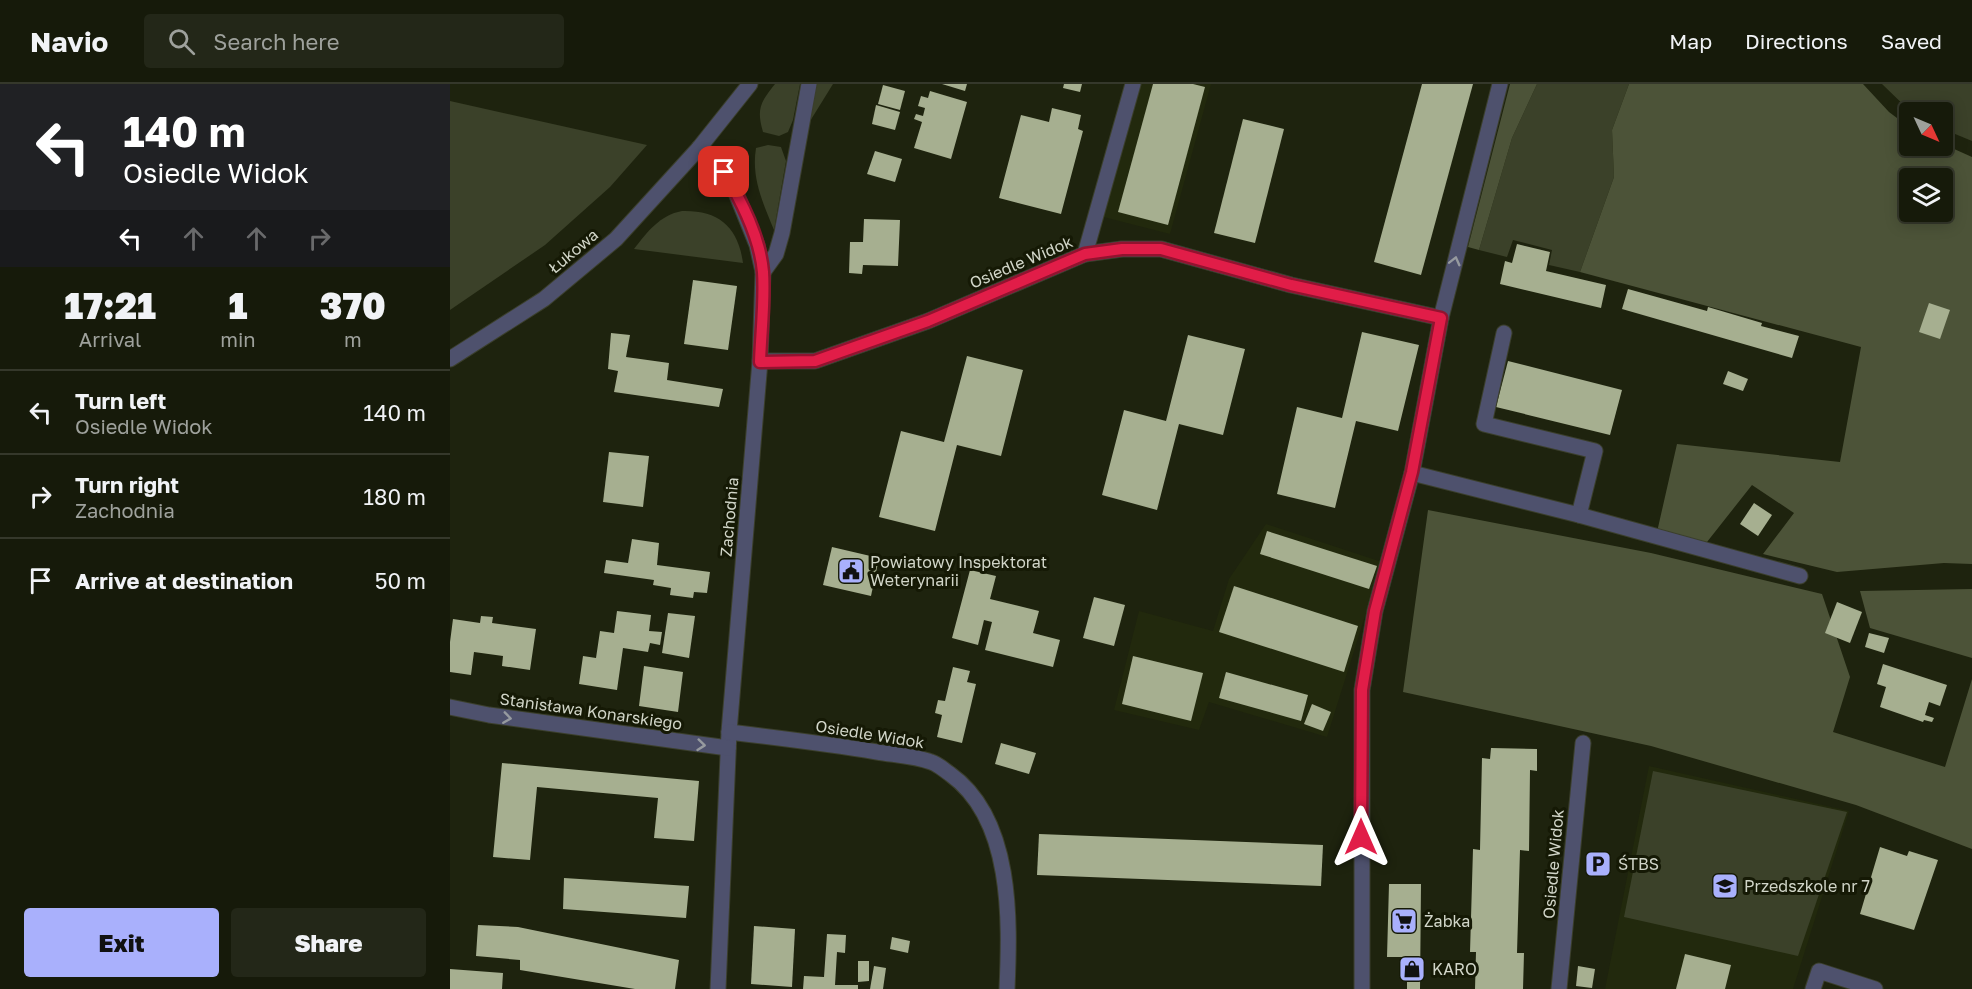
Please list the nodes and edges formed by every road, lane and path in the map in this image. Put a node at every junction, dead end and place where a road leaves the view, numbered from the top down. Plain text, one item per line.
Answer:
1 (750, 84) edge
2 (809, 84) edge
3 (1133, 84) edge
4 (1500, 84) edge
5 (699, 148) junction
6 (1085, 254) junction
7 (763, 272) junction
8 (1441, 318) junction
9 (1504, 333) dead end
10 (450, 359) edge
11 (760, 362) junction
12 (1412, 472) junction
13 (1579, 515) junction
14 (1800, 576) dead end
15 (450, 707) edge
16 (729, 732) junction
17 (1582, 743) dead end
18 (728, 748) junction
19 (718, 989) edge
20 (1007, 989) edge
21 (1362, 989) edge
22 (1559, 989) edge
23 (1813, 989) edge
24 (1875, 989) edge

1 - 5 street
2 - 7 street
3 - 6 street
8 -> 4 street
5 - 7 street, Zachodnia
5 - 10 street, Łukowa
6 - 8 street, Osiedle Widok
6 - 11 street, Osiedle Widok
7 - 11 street, Zachodnia
8 - 12 street
9 - 13 street
11 - 16 street, Zachodnia
12 - 13 street
12 - 21 street
13 - 14 street
15 -> 18 street, Stanisława Konarskiego
16 - 18 street, Zachodnia
16 - 20 street, Osiedle Widok
17 - 22 street, Osiedle Widok
18 - 19 street, Zachodnia
23 - 24 street

